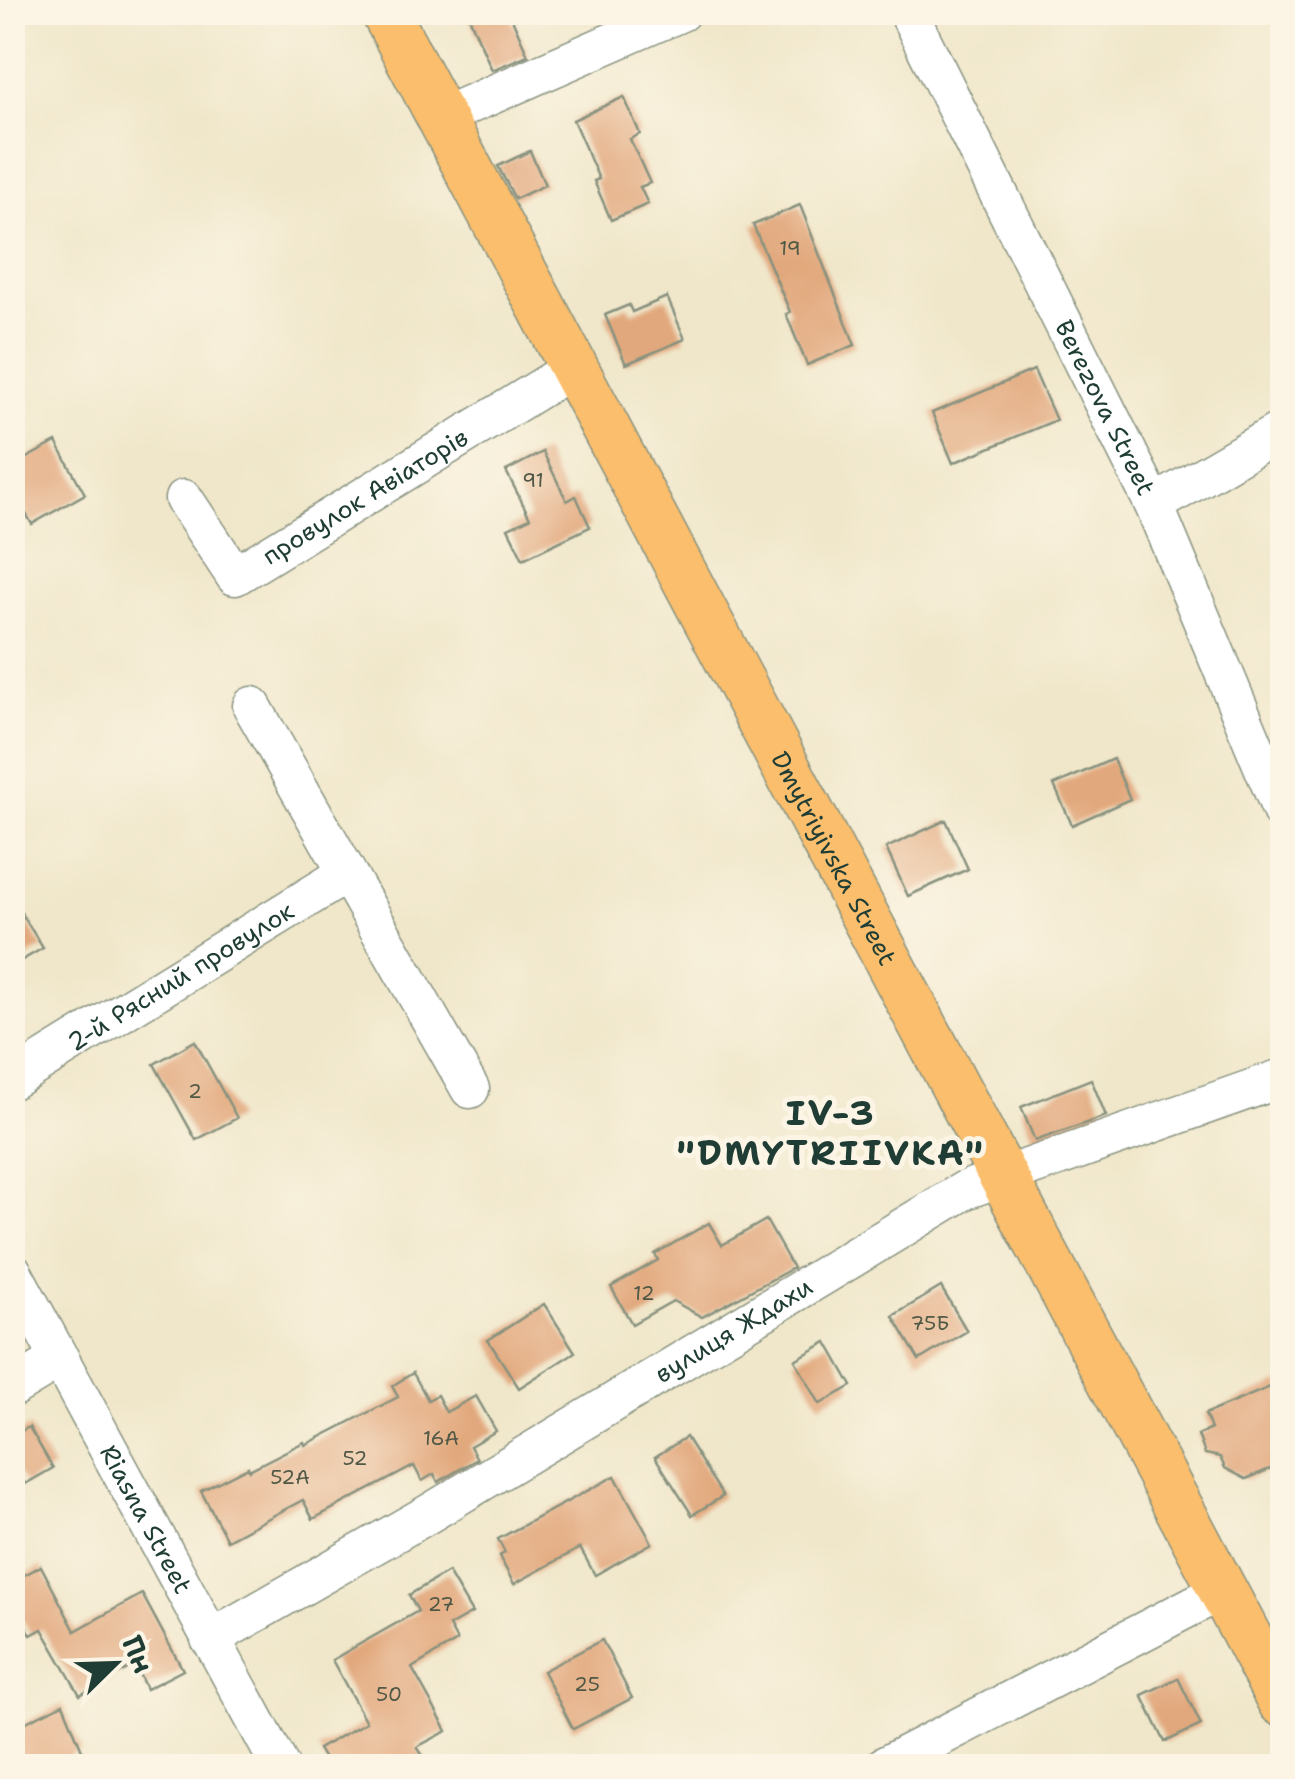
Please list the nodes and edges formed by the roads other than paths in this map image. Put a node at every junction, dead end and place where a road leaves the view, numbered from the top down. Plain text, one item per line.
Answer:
1 (384, 12) edge
2 (681, 12) edge
3 (908, 12) edge
4 (441, 117) junction
5 (574, 367) junction
6 (1282, 430) edge
7 (184, 499) dead end
8 (1154, 505) junction
9 (252, 706) dead end
10 (1282, 812) edge
11 (346, 874) junction
12 (1282, 1078) edge
13 (12, 1080) edge
14 (470, 1089) dead end
15 (1004, 1175) junction
16 (12, 1272) edge
17 (60, 1360) junction
18 (12, 1388) edge
19 (1223, 1590) junction
20 (210, 1639) junction
21 (1282, 1702) edge
22 (280, 1766) edge
23 (884, 1766) edge

1 - 4 main road, Dmytriyivska Street
2 - 4 street
3 - 8 street, Berezova Street
4 - 5 main road, Dmytriyivska Street
5 - 7 street, провулок Авіаторів
5 - 15 main road, Dmytriyivska Street
6 - 8 street
8 - 10 street, Berezova Street
9 - 11 street
11 - 13 street, 2-й Рясний провулок
11 - 14 street
12 - 15 street, вулиця Ждахи
15 - 19 main road, Dmytriyivska Street
15 - 20 street, вулиця Ждахи
16 - 17 street, Riasna Street
17 - 18 street
17 - 20 street, Riasna Street
19 - 21 main road, Dmytriyivska Street
19 - 23 street
20 - 22 street, Riasna Street

